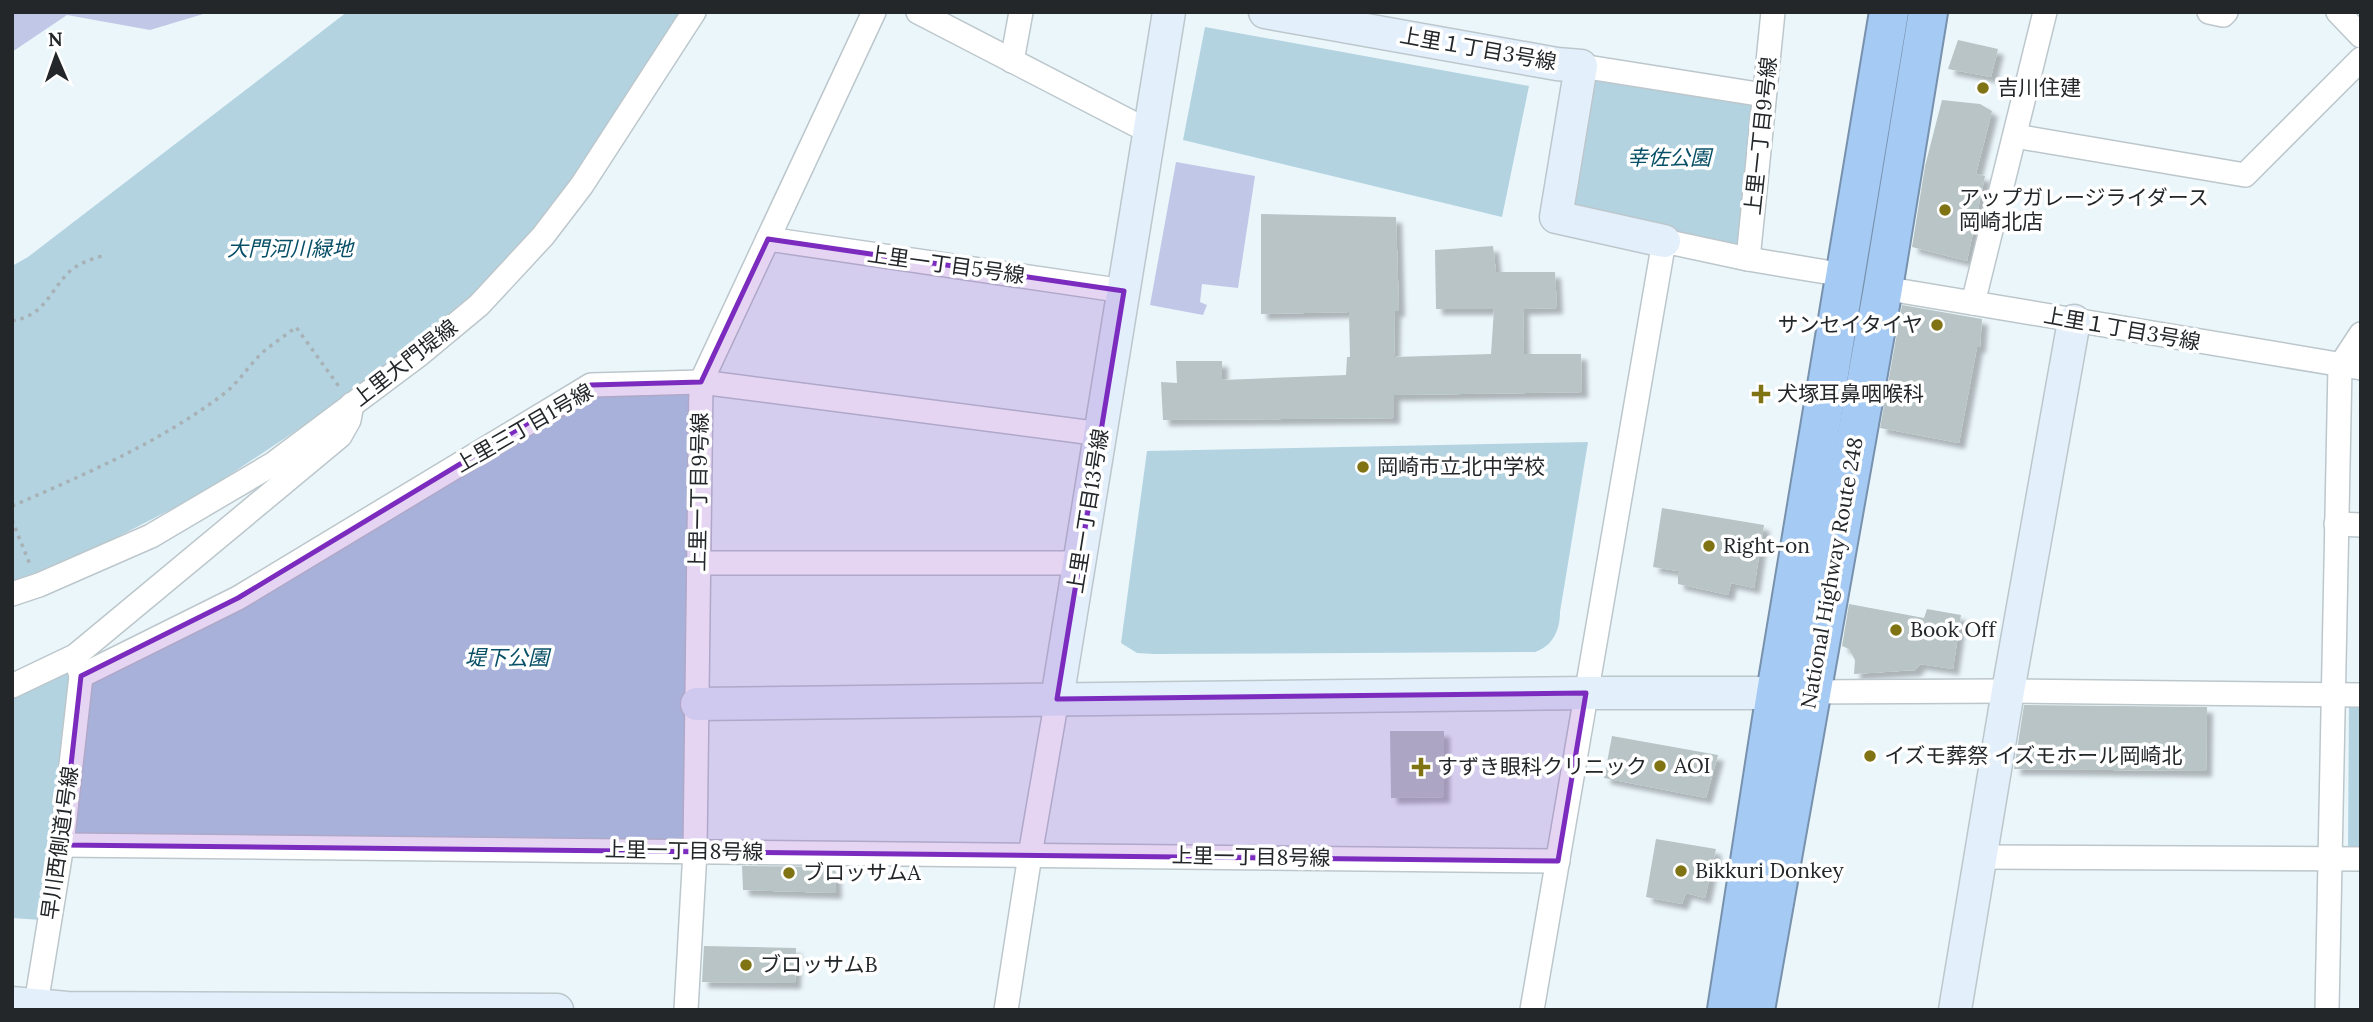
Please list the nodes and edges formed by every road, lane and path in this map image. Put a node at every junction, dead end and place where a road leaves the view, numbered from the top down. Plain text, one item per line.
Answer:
1 (694, 12) edge
2 (874, 12) edge
3 (918, 12) edge
4 (1021, 12) edge
5 (1169, 12) edge
6 (1265, 12) edge
7 (1773, 12) edge
8 (1889, 12) edge
9 (1928, 12) edge
10 (2045, 12) edge
11 (2208, 12) edge
12 (2226, 12) edge
13 (2338, 12) edge
14 (2361, 36) edge
15 (2361, 59) edge
16 (1012, 61) junction
17 (1581, 66) junction
18 (1765, 95) junction
19 (1150, 132) junction
20 (2015, 136) junction
21 (768, 239) junction
22 (1664, 241) junction
23 (102, 256) dead end
24 (1748, 259) junction
25 (1844, 275) junction
26 (1883, 288) junction
27 (1124, 291) junction
28 (1973, 303) junction
29 (12, 321) edge
30 (2074, 321) junction
31 (2361, 334) edge
32 (2350, 367) edge
33 (701, 382) junction
34 (352, 404) junction
35 (1101, 434) junction
36 (12, 506) edge
37 (12, 520) edge
38 (2336, 524) junction
39 (2361, 524) edge
40 (698, 563) junction
41 (1080, 563) junction
42 (39, 585) junction
43 (12, 594) edge
44 (78, 666) junction
45 (12, 686) edge
46 (2008, 691) junction
47 (1793, 692) junction
48 (1586, 693) junction
49 (2333, 695) junction
50 (2361, 695) edge
51 (1057, 699) junction
52 (697, 704) junction
53 (62, 845) junction
54 (695, 850) junction
55 (1030, 855) junction
56 (1982, 857) junction
57 (2330, 859) junction
58 (2361, 859) edge
59 (1558, 861) junction
60 (27, 1006) edge
61 (67, 1009) edge
62 (488, 1010) edge
63 (557, 1010) edge
64 (686, 1010) edge
65 (1006, 1010) edge
66 (1532, 1010) edge
67 (1727, 1010) edge
68 (1755, 1010) edge
69 (1955, 1010) edge
70 (2328, 1010) edge

1 - 34 street, 上里大門堤線
2 - 21 street, 上里一丁目9号線
3 - 16 street
4 - 16 street
5 - 19 street, 上里一丁目13号線
6 - 17 street, 上里１丁目3号線
7 - 18 street, 上里一丁目9号線
8 - 25 highway, National Highway Route 248
9 - 26 highway, National Highway Route 248
10 - 20 street
11 - 12 street
13 - 14 street
15 - 20 street
16 - 19 street
17 - 18 street
17 - 22 street, 上里１丁目3号線
18 - 24 street, 上里一丁目9号線
19 - 27 street, 上里一丁目13号線
20 - 28 street
21 - 27 street, 上里一丁目5号線
21 - 33 street, 上里一丁目9号線
22 - 24 street, 上里１丁目3号線
22 - 48 street
23 - 29 path
24 - 25 street, 上里１丁目3号線
25 - 47 highway, National Highway Route 248
26 - 28 street, 上里１丁目3号線
26 - 47 highway, National Highway Route 248
27 - 35 street, 上里一丁目13号線
28 - 30 street, 上里１丁目3号線
30 - 32 street, 上里１丁目3号線
30 - 46 street
31 - 32 street
32 - 38 street
33 - 35 street, 上里三丁目1号線
33 - 40 street, 上里一丁目9号線
33 - 44 street, 上里三丁目1号線
34 - 36 path
34 - 42 street, 上里大門堤線
34 - 44 street
35 - 41 street, 上里一丁目13号線
37 - 42 path
38 - 39 street
38 - 49 street
40 - 41 street
40 - 52 street, 上里一丁目9号線
41 - 51 street, 上里一丁目13号線
42 - 43 street, 上里大門堤線
44 - 45 street, 上里三丁目1号線
44 - 53 street, 早川西側道1号線
46 - 47 street
46 - 49 street
46 - 56 street
47 - 48 street
47 - 67 highway, National Highway Route 248
47 - 68 highway, National Highway Route 248
48 - 51 street
48 - 59 street
49 - 50 street
49 - 57 street
51 - 52 street
51 - 55 street, 上里一丁目13号線
52 - 54 street, 上里一丁目9号線
53 - 54 street, 上里一丁目8号線
53 - 60 street, 早川西側道1号線
54 - 55 street, 上里一丁目8号線
54 - 64 street, 上里一丁目9号線
55 - 59 street, 上里一丁目8号線
55 - 65 street, 上里一丁目13号線
56 - 57 street
56 - 69 street
57 - 58 street
57 - 70 street
59 - 66 street
60 - 61 street
61 - 62 street
62 - 63 street

